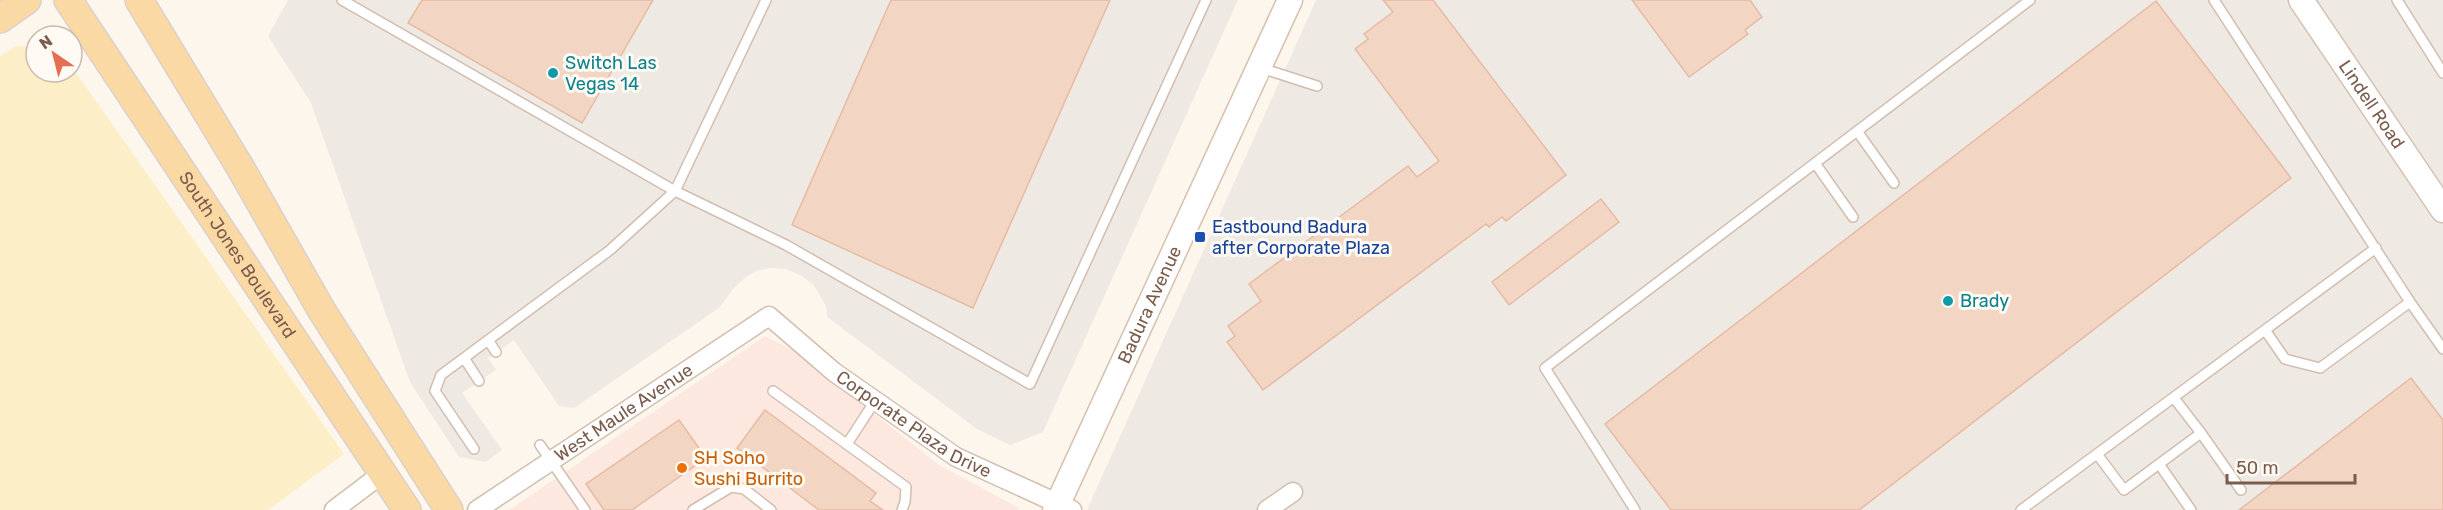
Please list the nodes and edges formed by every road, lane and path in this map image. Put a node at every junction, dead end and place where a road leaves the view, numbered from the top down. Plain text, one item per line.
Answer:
1 (27, 0) edge
2 (68, 0) edge
3 (139, 0) edge
4 (160, 0) edge
5 (342, 0) edge
6 (766, 0) edge
7 (1206, 0) edge
8 (1290, 0) edge
9 (2030, 0) edge
10 (2214, 0) edge
11 (2301, 0) edge
12 (2397, 0) edge
13 (0, 19) edge
14 (169, 51) junction
15 (1259, 67) junction
16 (2443, 73) edge
17 (1317, 86) dead end
18 (1857, 131) junction
19 (1815, 163) junction
20 (1894, 183) dead end
21 (675, 191) junction
22 (2443, 210) edge
23 (1853, 217) dead end
24 (2376, 248) junction
25 (2410, 302) junction
26 (769, 316) joint
27 (2265, 330) junction
28 (488, 340) junction
29 (2443, 349) edge
30 (496, 352) dead end
31 (464, 358) junction
32 (479, 381) dead end
33 (773, 390) dead end
34 (2174, 398) junction
35 (875, 401) junction
36 (2201, 433) junction
37 (847, 444) junction
38 (540, 445) dead end
39 (474, 449) dead end
40 (2097, 454) junction
41 (551, 461) junction
42 (2159, 464) junction
43 (383, 473) junction
44 (2241, 490) dead end
45 (1293, 492) dead end
46 (1062, 508) edge
47 (697, 509) edge
48 (334, 510) edge
49 (407, 510) edge
50 (449, 510) edge
51 (477, 510) edge
52 (585, 510) edge
53 (771, 510) edge
54 (902, 510) edge
55 (1267, 510) edge
56 (1635, 510) edge
57 (2021, 510) edge
58 (2191, 510) edge

1 - 13 main road
2 - 43 main road, South Jones Boulevard
3 - 14 main road
4 - 14 main road
5 - 21 lane
6 - 21 lane
7 - 21 lane
8 - 15 main road, Badura Avenue
9 - 18 lane
10 - 24 lane
11 - 22 main road, Lindell Road
12 - 16 lane
14 - 50 main road
15 - 17 lane
15 - 46 main road, Badura Avenue
18 - 19 lane
18 - 20 lane
19 - 23 lane
19 - 56 lane
21 - 28 lane
24 - 25 lane
24 - 27 lane
25 - 27 lane
25 - 29 lane
26 - 35 street, Corporate Plaza Drive
26 - 41 street, West Maule Avenue
27 - 34 lane
28 - 30 lane
28 - 31 lane
31 - 32 lane
31 - 39 lane
33 - 37 lane
34 - 36 lane
34 - 40 lane
35 - 37 lane
35 - 46 street, Corporate Plaza Drive
36 - 42 lane
36 - 44 lane
37 - 54 lane
38 - 41 lane
40 - 42 lane
40 - 57 lane
41 - 51 street, West Maule Avenue
41 - 52 lane
42 - 58 lane
43 - 48 street
43 - 49 main road, South Jones Boulevard
45 - 55 street
47 - 53 lane

